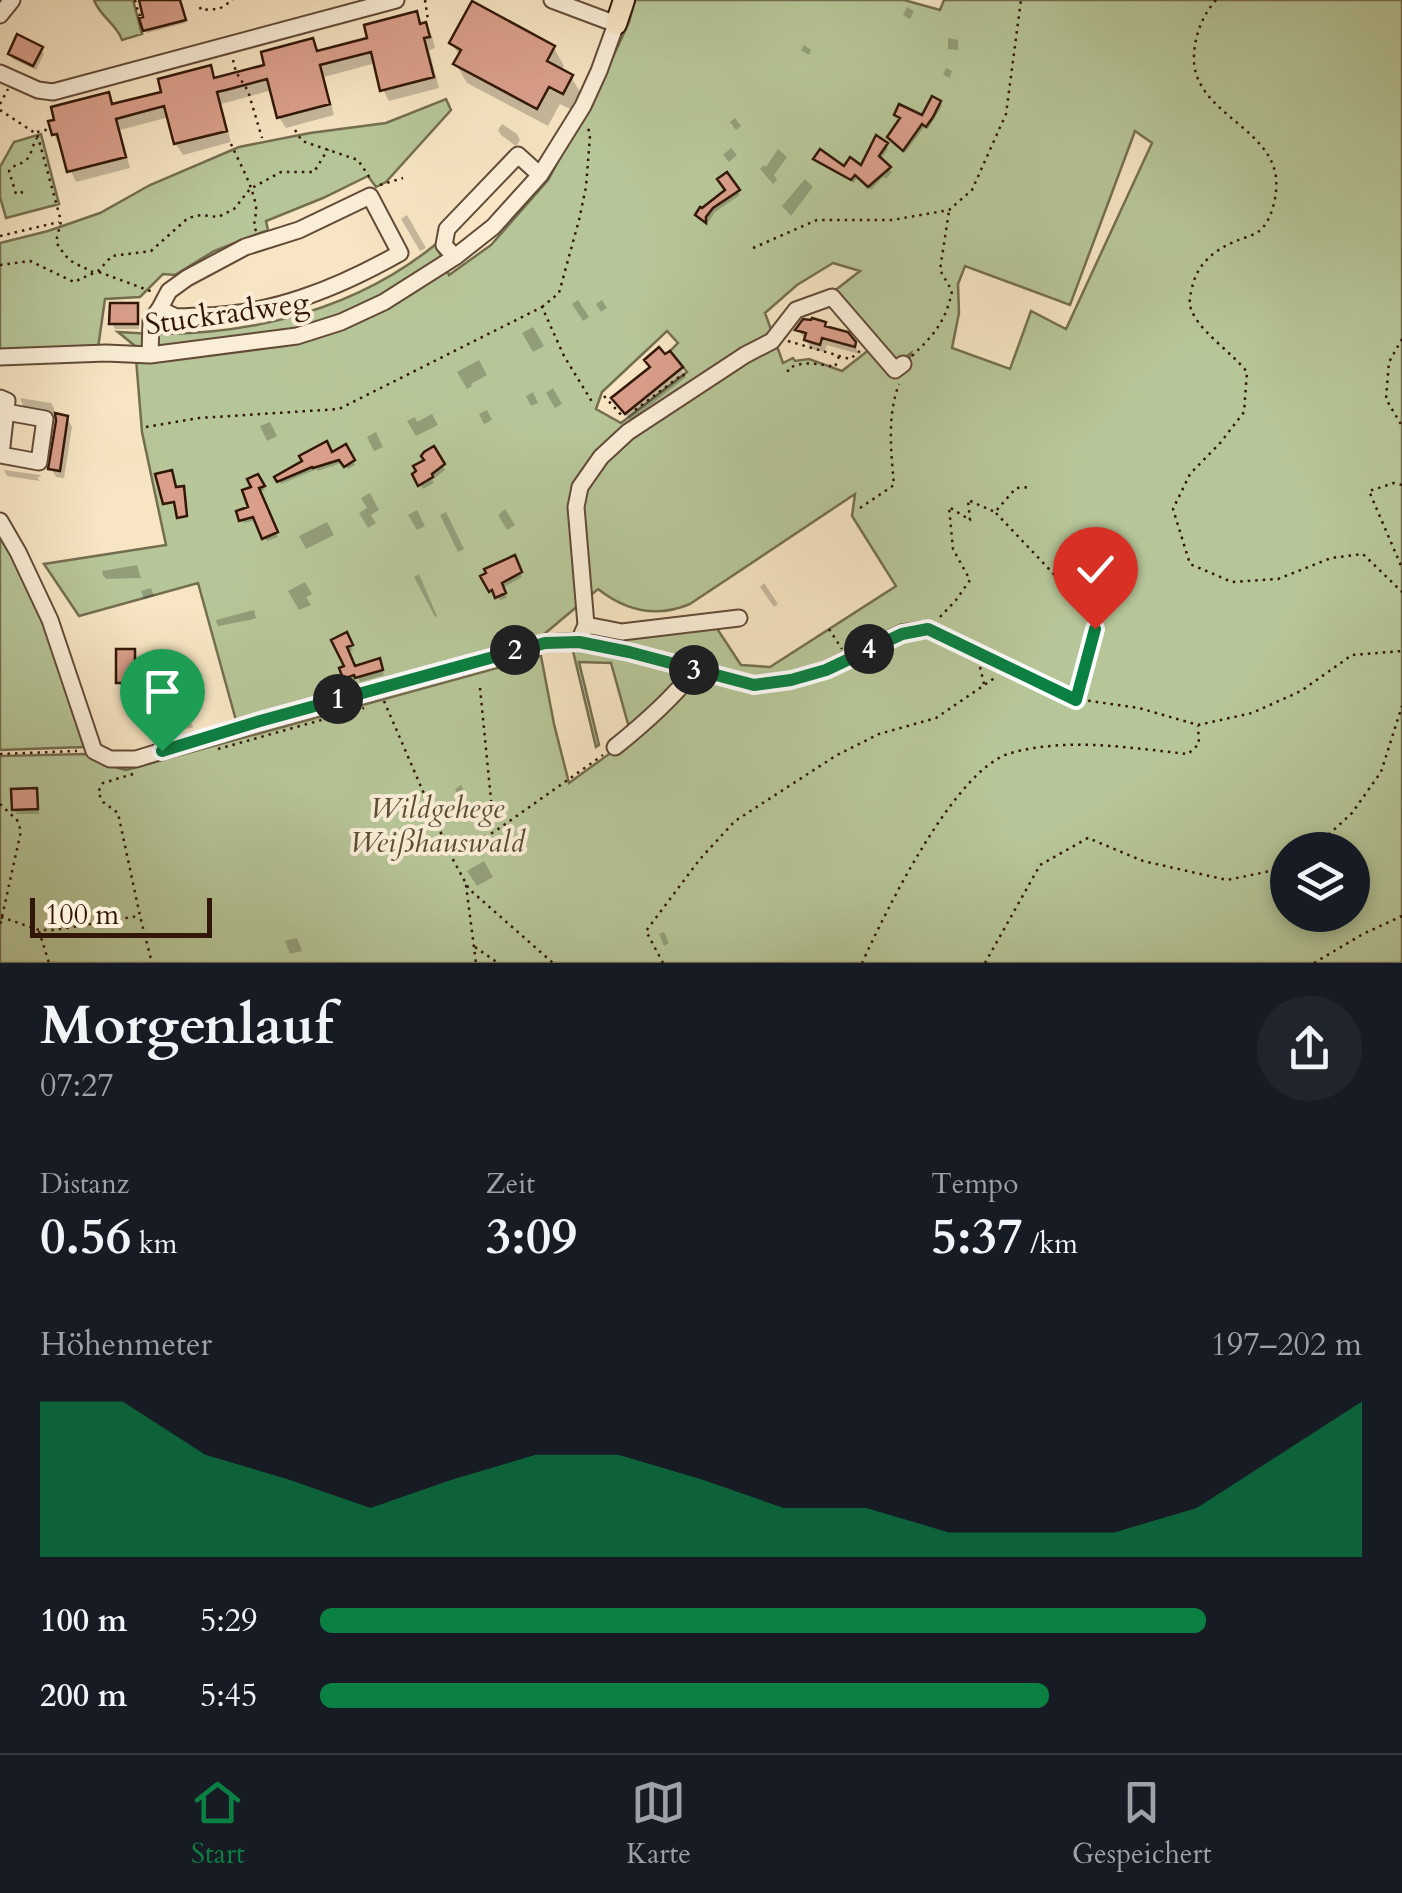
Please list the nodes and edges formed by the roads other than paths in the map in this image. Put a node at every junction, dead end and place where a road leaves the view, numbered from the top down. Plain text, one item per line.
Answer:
1 (12, 0) edge
2 (396, 0) edge
3 (552, 0) edge
4 (624, 0) edge
5 (0, 15) edge
6 (616, 24) junction
7 (0, 73) edge
8 (540, 175) junction
9 (455, 257) junction
10 (375, 288) junction
11 (155, 315) junction
12 (150, 355) junction
13 (0, 357) edge
14 (902, 364) road end
15 (0, 521) edge
16 (690, 604) dead end
17 (739, 618) dead end
18 (696, 623) junction
19 (586, 625) junction
20 (579, 642) junction
21 (1008, 667) road end
22 (695, 670) junction
23 (614, 746) road end

1 - 5 street
2 - 7 street
3 - 6 street
4 - 6 main road
6 - 8 street, Stuckradweg
8 - 9 street, Stuckradweg
8 - 9 street
9 - 10 street, Stuckradweg
10 - 11 street
10 - 11 street
10 - 12 street, Stuckradweg
11 - 12 street
12 - 13 street, Stuckradweg
14 - 19 street
15 - 20 street
16 - 18 street
17 - 18 street
18 - 19 street
19 - 20 street
20 - 22 street
21 - 22 street
22 - 23 street

